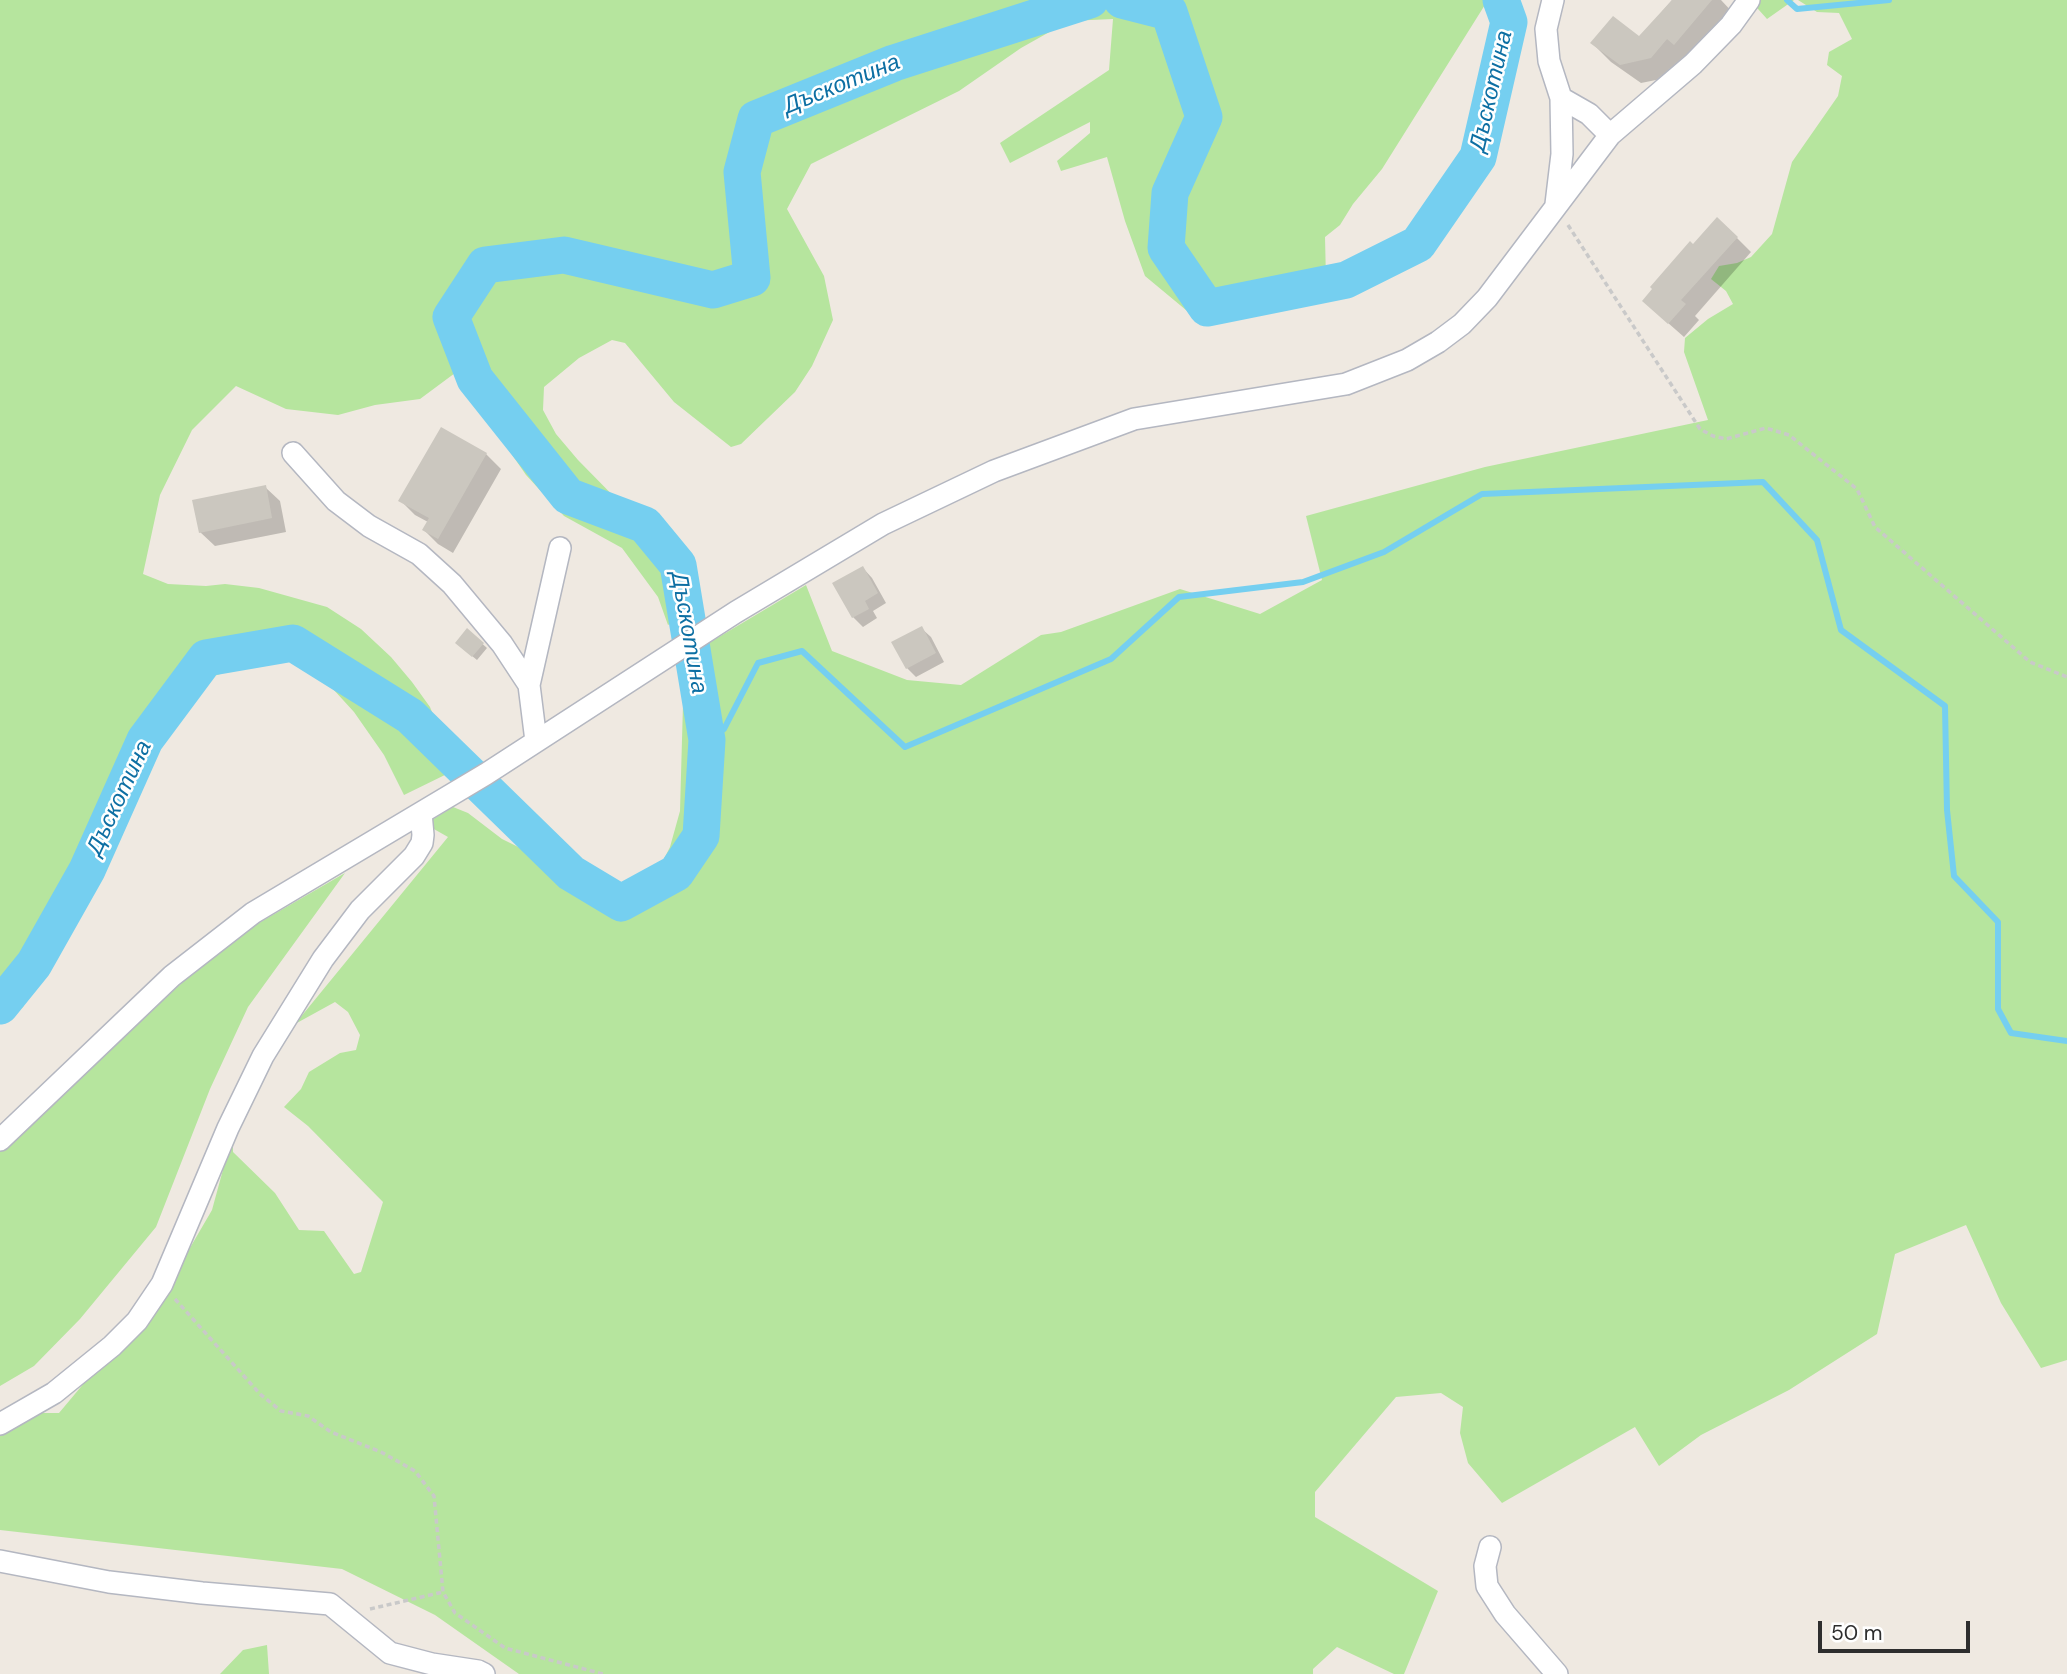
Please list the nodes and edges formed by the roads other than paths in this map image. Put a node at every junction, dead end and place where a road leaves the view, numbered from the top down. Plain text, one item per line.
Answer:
1 (1553, 0) edge
2 (1749, 0) edge
3 (1561, 98) junction
4 (1611, 135) junction
5 (1556, 206) junction
6 (293, 453) dead end
7 (560, 548) dead end
8 (529, 685) junction
9 (536, 741) junction
10 (421, 813) junction
11 (0, 1140) edge
12 (0, 1424) edge
13 (1490, 1547) dead end
14 (0, 1561) edge
15 (484, 1674) edge
16 (1557, 1674) edge

1 - 3 street
2 - 4 street
3 - 4 street
3 - 5 street
4 - 5 street
5 - 9 street
6 - 8 street
7 - 8 street
8 - 9 street
9 - 10 street
10 - 11 street
10 - 12 street
13 - 16 street
14 - 15 street

